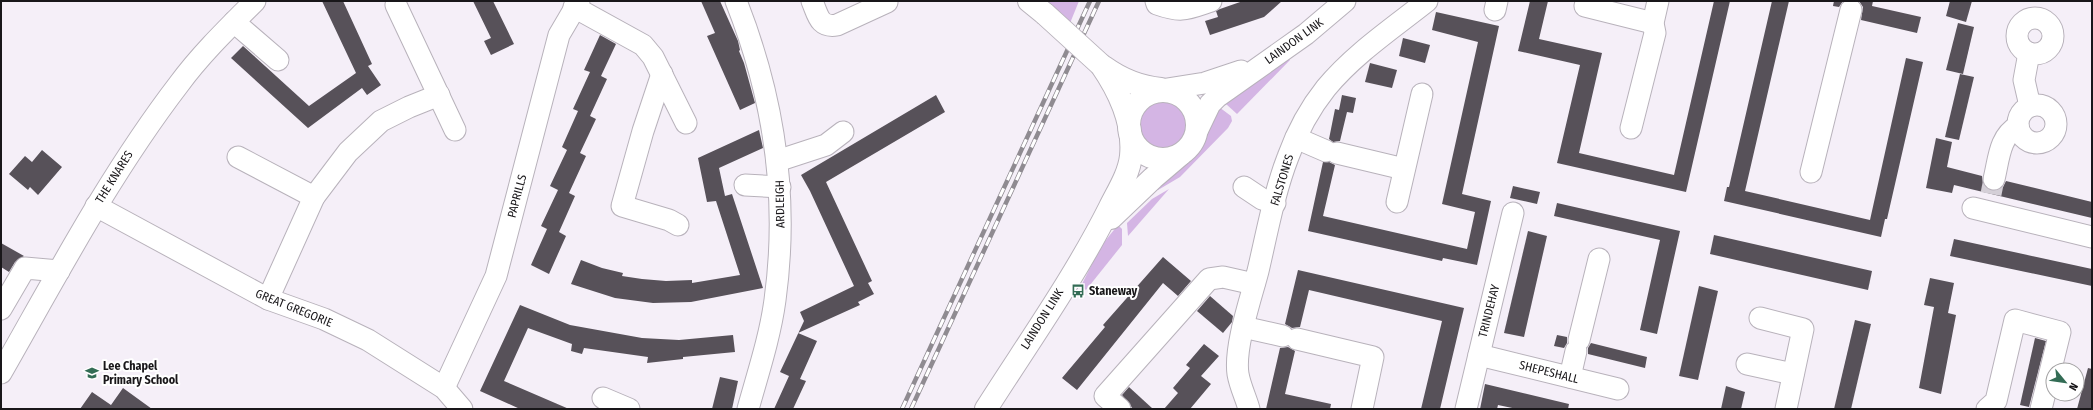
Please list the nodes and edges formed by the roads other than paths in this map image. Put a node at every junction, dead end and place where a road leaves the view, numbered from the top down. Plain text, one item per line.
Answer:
1 (255, 1) edge
2 (736, 1) edge
3 (812, 1) edge
4 (1156, 1) edge
5 (1211, 1) edge
6 (1427, 1) edge
7 (1658, 1) edge
8 (887, 2) edge
9 (396, 4) dead end
10 (576, 4) edge
11 (1037, 5) edge
12 (1339, 5) edge
13 (1585, 6) dead end
14 (1851, 10) dead end
15 (234, 22) junction
16 (1653, 23) junction
17 (2029, 53) dead end
18 (278, 60) dead end
19 (1101, 65) junction
20 (1260, 65) junction
21 (662, 74) junction
22 (1164, 89) junction
23 (1422, 94) dead end
24 (439, 95) junction
25 (2030, 106) junction
26 (686, 123) dead end
27 (2018, 126) junction
28 (1631, 128) dead end
29 (1198, 129) junction
30 (455, 130) dead end
31 (1129, 131) junction
32 (843, 132) dead end
33 (1296, 138) junction
34 (1185, 152) junction
35 (238, 157) dead end
36 (777, 161) junction
37 (1404, 169) junction
38 (1811, 172) dead end
39 (745, 185) dead end
40 (780, 186) junction
41 (1244, 187) dead end
42 (314, 197) junction
43 (1397, 202) dead end
44 (1275, 203) junction
45 (96, 206) junction
46 (1513, 213) dead end
47 (678, 225) dead end
48 (1098, 230) junction
49 (2092, 237) edge
50 (1599, 259) dead end
51 (59, 271) junction
52 (1254, 284) junction
53 (268, 300) junction
54 (1, 309) edge
55 (1760, 318) dead end
56 (1244, 327) junction
57 (1479, 355) junction
58 (1747, 364) dead end
59 (1, 373) edge
60 (1793, 374) junction
61 (1570, 377) junction
62 (444, 388) junction
63 (1618, 389) dead end
64 (603, 398) dead end
65 (462, 409) edge
66 (629, 409) edge
67 (748, 409) edge
68 (986, 409) edge
69 (1120, 409) edge
70 (1249, 409) edge
71 (1362, 409) edge
72 (1466, 409) edge
73 (1786, 409) edge
74 (1987, 409) edge
75 (2041, 409) edge

1 - 15 street, THE KNARES
2 - 36 street, ARDLEIGH
3 - 8 street
4 - 5 street
6 - 33 street, FALSTONES
7 - 16 street
9 - 24 street
10 - 21 street
10 - 62 street, PAPRILLS
11 - 19 main road, bridge
12 - 20 street, LAINDON LINK
13 - 16 street
14 - 38 street
15 - 18 street
15 - 45 street, THE KNARES
16 - 28 street
17 - 25 street
19 - 22 main road
19 - 31 main road
20 - 22 street, LAINDON LINK
20 - 29 street, LAINDON LINK
21 - 26 street
21 - 47 street
22 - 29 main road
22 - 31 main road
23 - 37 street
24 - 30 street
24 - 42 street
25 - 27 street
25 - 27 street
27 - 49 street
29 - 34 main road
31 - 34 main road
31 - 48 main road, LAINDON LINK
32 - 36 street
33 - 37 street
33 - 44 street, FALSTONES
34 - 48 main road, LAINDON LINK
35 - 42 street
36 - 40 street, ARDLEIGH
37 - 43 street
39 - 40 street
40 - 67 street, ARDLEIGH
41 - 44 street
42 - 53 street
44 - 52 street, FALSTONES
45 - 51 street, THE KNARES
45 - 53 street, GREAT GREGORIE
46 - 57 street, TRINDEHAY
48 - 68 main road, LAINDON LINK
50 - 61 street
51 - 54 street
51 - 59 street, THE KNARES
52 - 56 street, FALSTONES
52 - 69 street
53 - 62 street, GREAT GREGORIE
55 - 60 street
56 - 70 street, FALSTONES
56 - 71 street
57 - 61 street, SHEPESHALL
57 - 72 street, TRINDEHAY
58 - 60 street
60 - 73 street
61 - 63 street, SHEPESHALL
62 - 65 street, GREAT GREGORIE
64 - 66 street
74 - 75 street

